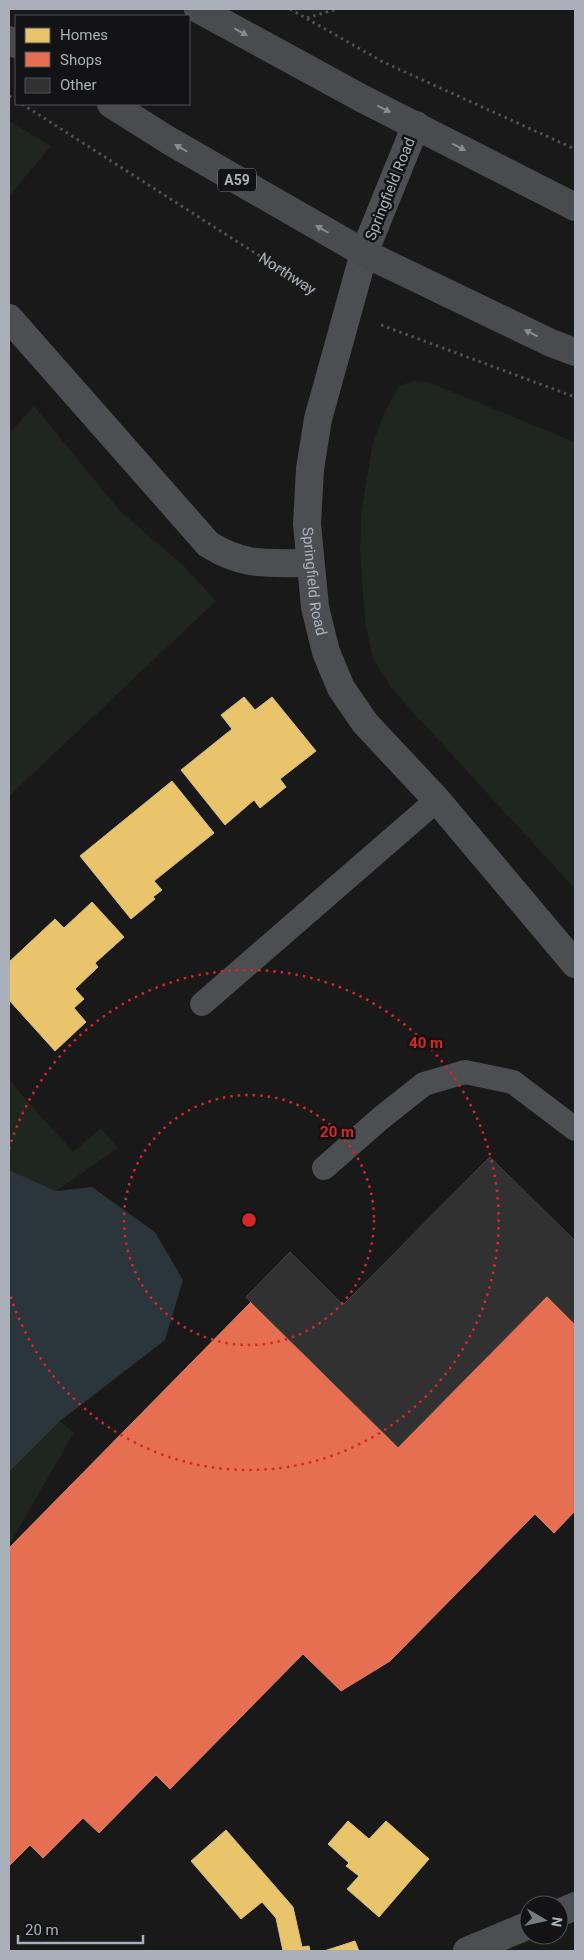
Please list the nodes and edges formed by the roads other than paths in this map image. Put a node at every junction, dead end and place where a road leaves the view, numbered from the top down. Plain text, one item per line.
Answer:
1 (198, 9) edge
2 (112, 105) edge
3 (416, 125) junction
4 (575, 207) edge
5 (364, 253) junction
6 (9, 318) edge
7 (575, 352) edge
8 (310, 563) junction
9 (437, 800) junction
10 (575, 964) edge
11 (202, 1004) dead end
12 (575, 1129) edge
13 (324, 1168) dead end
14 (519, 1930) edge
15 (467, 1951) edge

1 -> 3 highway
5 -> 2 highway, A59
3 -> 4 highway
3 - 5 street, Springfield Road
7 -> 5 highway, A59
5 - 8 street, Springfield Road
6 - 8 street
8 - 9 street, Springfield Road
9 - 10 street, Springfield Road
9 - 11 lane
12 - 13 lane
14 - 15 street

